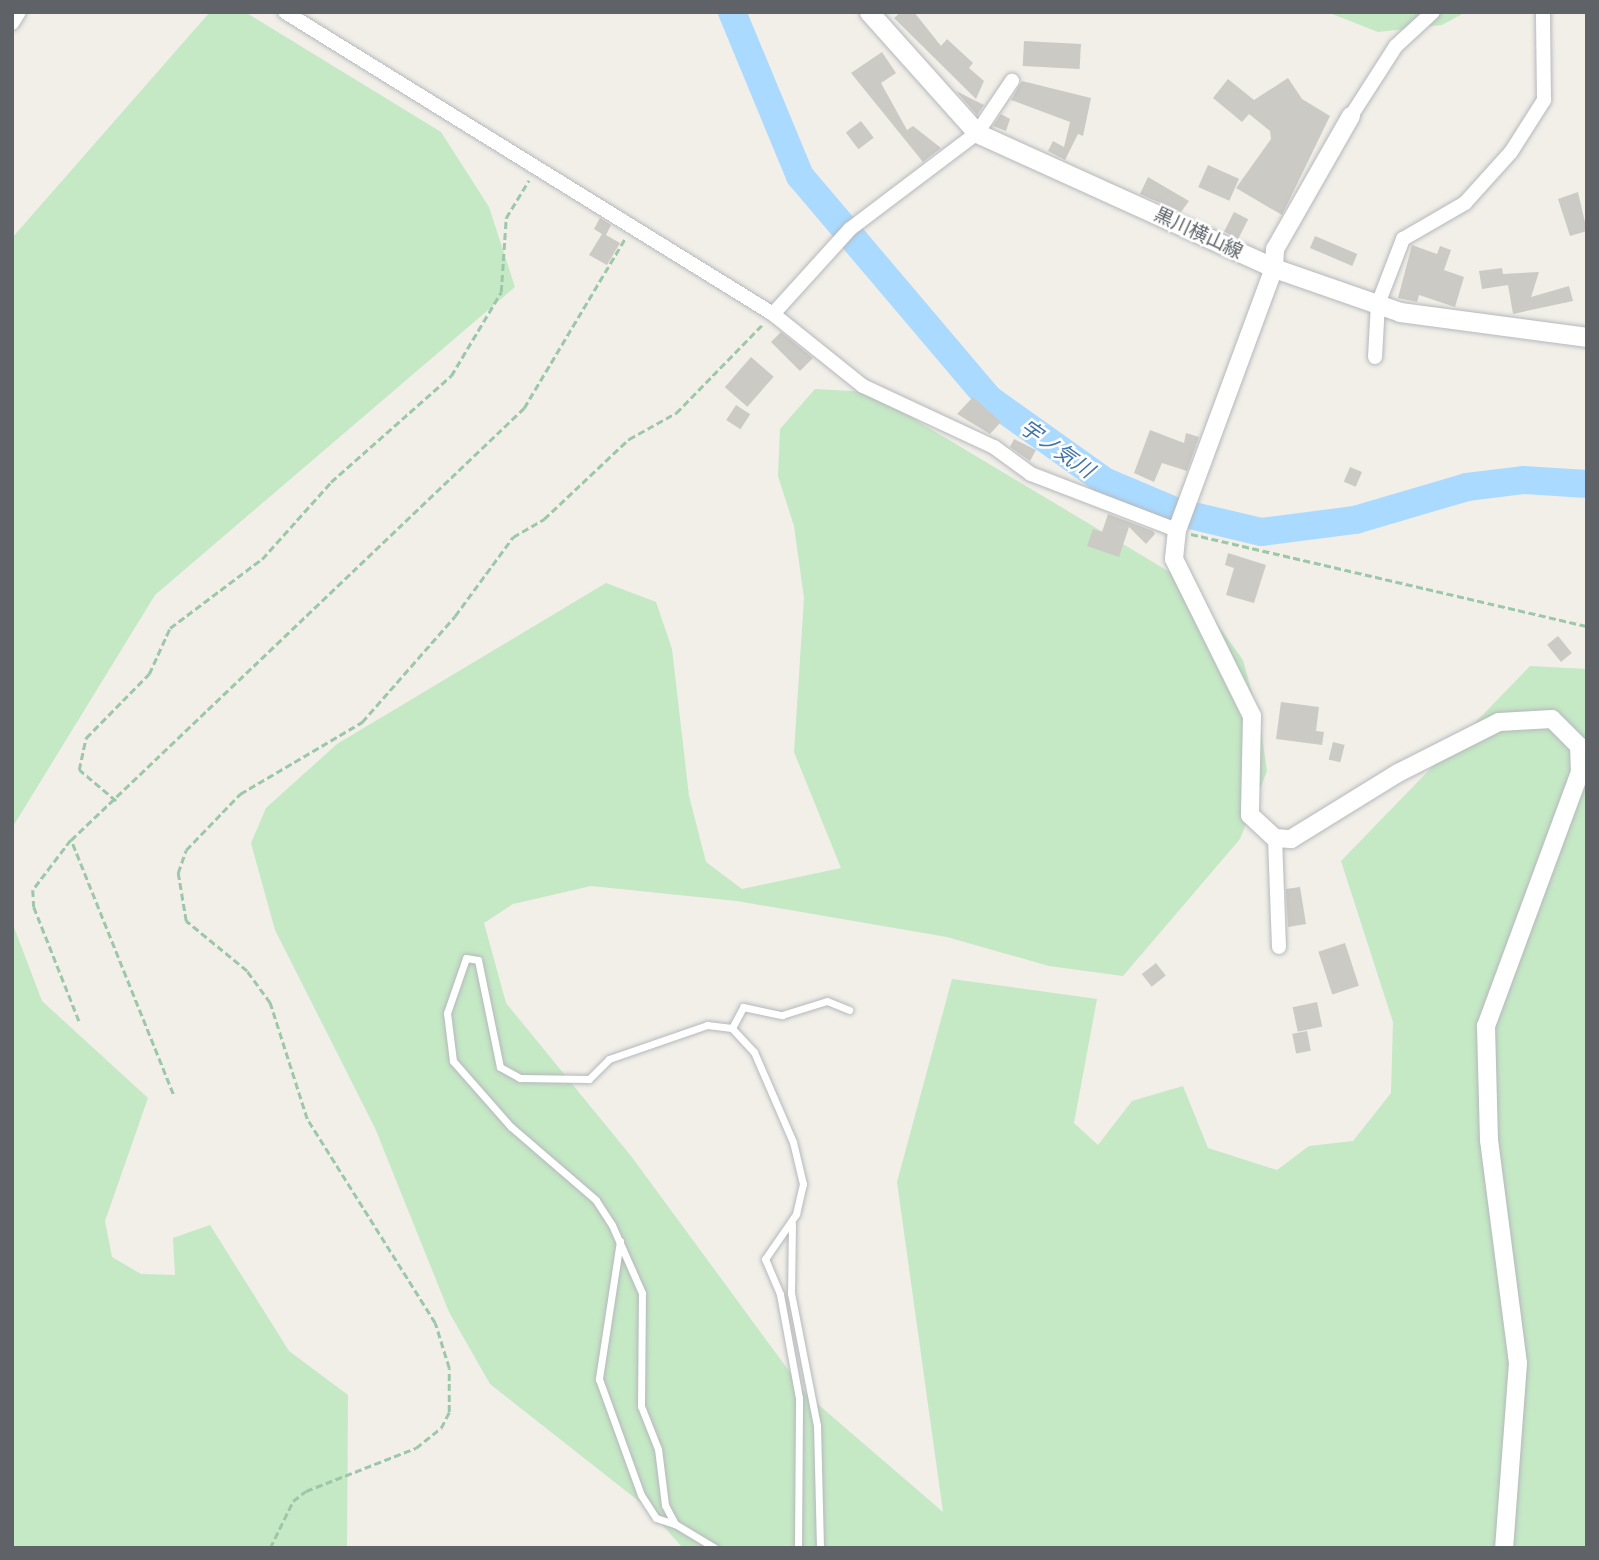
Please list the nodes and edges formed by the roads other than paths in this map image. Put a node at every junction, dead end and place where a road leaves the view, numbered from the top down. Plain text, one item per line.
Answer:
1 (19, 12) edge
2 (285, 12) edge
3 (869, 12) edge
4 (1433, 12) edge
5 (1543, 12) edge
6 (12, 23) edge
7 (1012, 81) dead end
8 (1351, 116) joint
9 (977, 132) junction
10 (1274, 268) junction
11 (1378, 304) junction
12 (772, 314) junction
13 (1587, 337) edge
14 (1375, 358) dead end
15 (1177, 530) junction
16 (1275, 838) junction
17 (1279, 947) dead end
18 (849, 1010) dead end
19 (732, 1028) junction
20 (792, 1220) junction
21 (620, 1241) junction
22 (674, 1524) junction
23 (715, 1548) edge
24 (798, 1548) edge
25 (820, 1548) edge
26 (1504, 1548) edge

1 - 6 street
2 - 12 street
3 - 9 main road, 黒川横山線
4 - 8 street
5 - 11 street
7 - 9 street
8 - 10 street
9 - 10 main road, 黒川横山線
9 - 12 street
10 - 11 main road, 黒川横山線
10 - 15 street
11 - 13 main road, 黒川横山線
11 - 14 street
12 - 15 street
15 - 16 street
16 - 17 street
16 - 26 street
18 - 19 lane
19 - 20 lane
19 - 21 lane
20 - 24 lane
20 - 25 lane
21 - 22 lane
21 - 22 lane
22 - 23 lane

